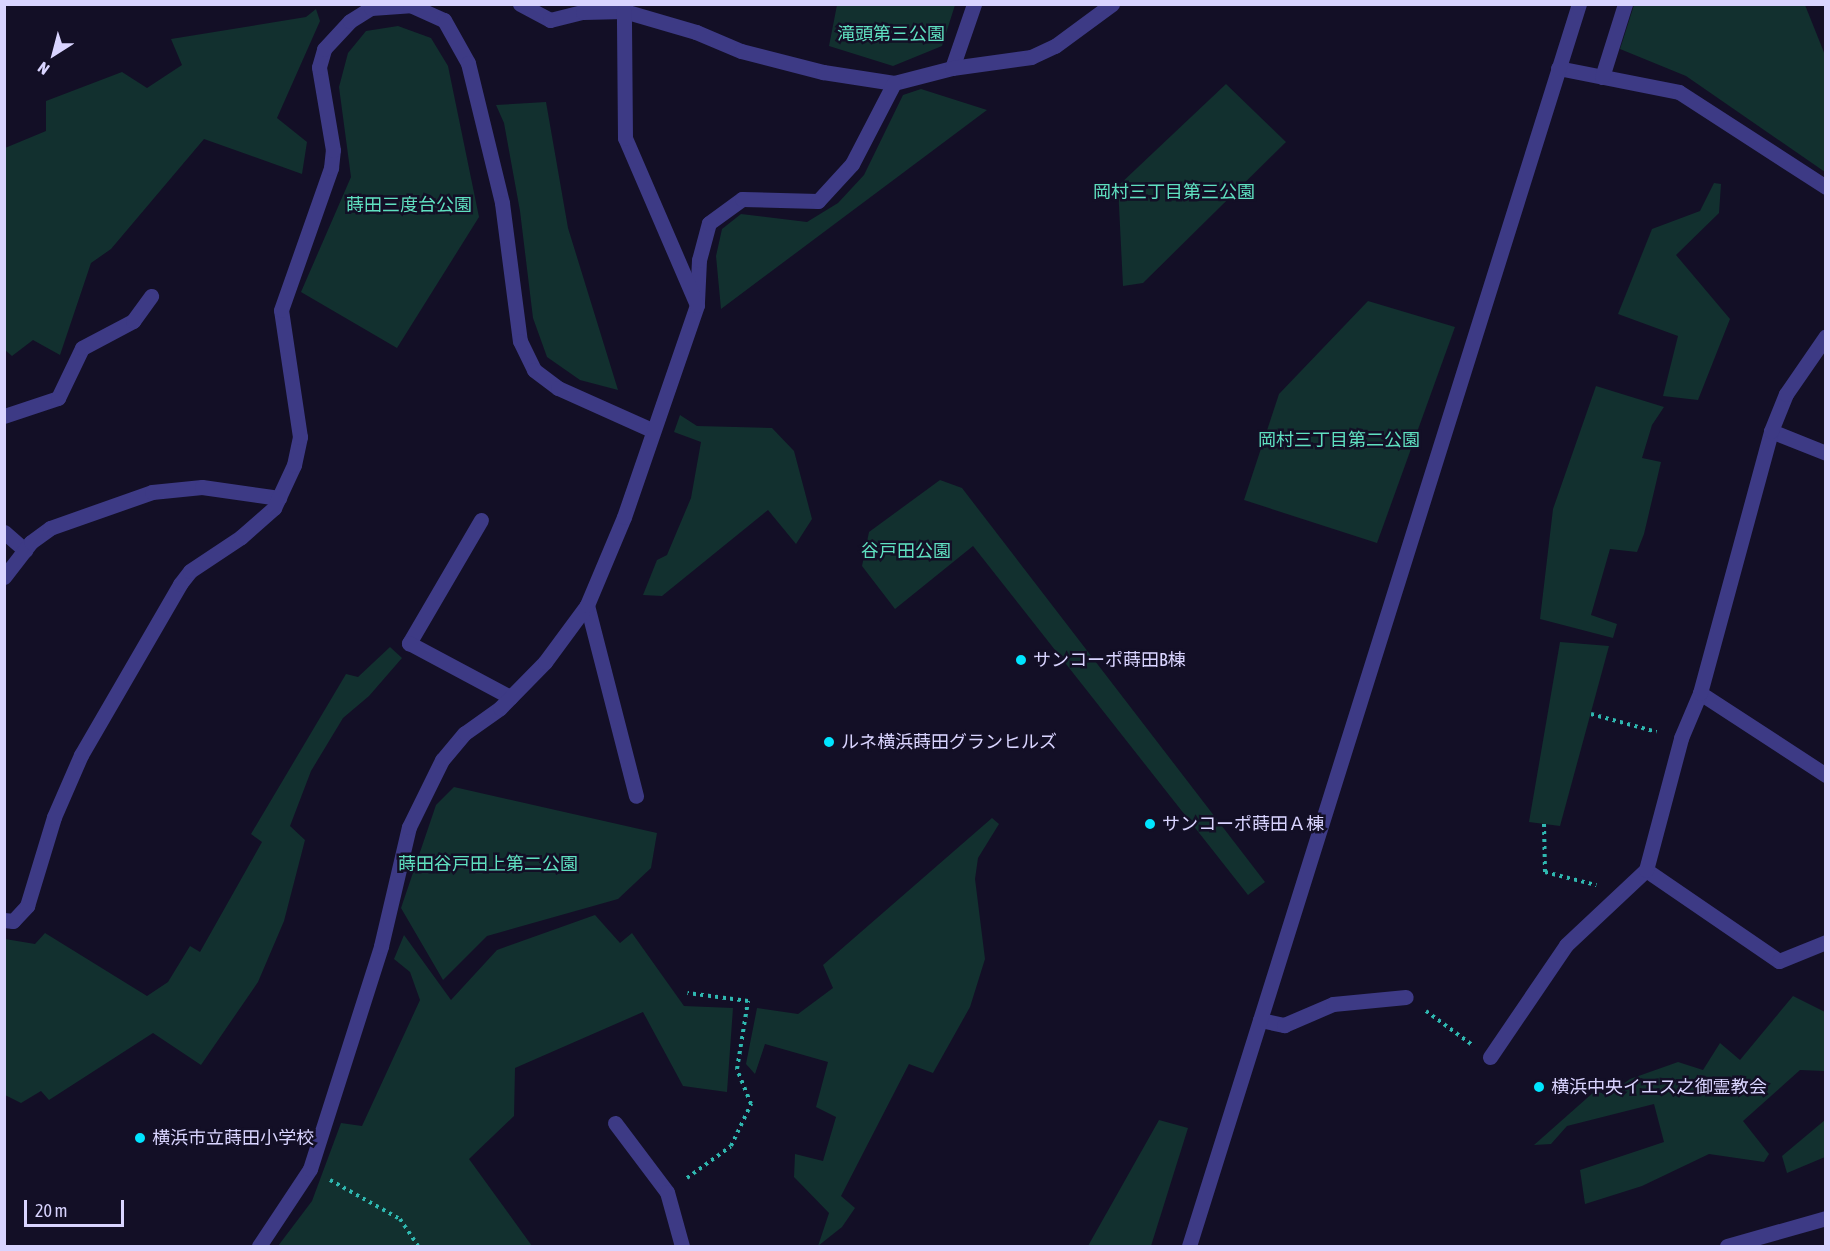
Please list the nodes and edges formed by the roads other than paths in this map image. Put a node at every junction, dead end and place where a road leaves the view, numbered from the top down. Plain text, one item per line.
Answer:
1 (520, 4) edge
2 (974, 4) edge
3 (1112, 4) edge
4 (1579, 4) edge
5 (1625, 4) edge
6 (624, 11) junction
7 (952, 68) junction
8 (1558, 68) junction
9 (1602, 77) junction
10 (894, 83) junction
11 (1826, 187) edge
12 (151, 296) dead end
13 (697, 305) junction
14 (1826, 336) edge
15 (4, 416) edge
16 (652, 430) junction
17 (1771, 431) junction
18 (1826, 453) edge
19 (279, 498) junction
20 (481, 520) dead end
21 (4, 532) edge
22 (26, 550) junction
23 (4, 577) edge
24 (587, 605) junction
25 (1700, 693) junction
26 (510, 697) junction
27 (1826, 775) edge
28 (636, 795) dead end
29 (1646, 870) junction
30 (4, 920) edge
31 (1826, 942) edge
32 (1406, 997) road end
33 (1260, 1020) junction
34 (1490, 1057) road end
35 (615, 1123) dead end
36 (1826, 1218) edge
37 (259, 1246) edge
38 (682, 1246) edge
39 (1189, 1246) edge
40 (1726, 1246) edge

1 - 6 street
2 - 7 street
3 - 7 street
4 - 8 street
5 - 9 street
6 - 10 street
6 - 13 street
7 - 10 street
8 - 9 street
8 - 33 street
9 - 11 street
10 - 13 street
12 - 15 street
13 - 16 street
14 - 17 street
16 - 19 street
16 - 24 street
17 - 18 street
17 - 25 street
19 - 22 street
19 - 30 street
20 - 26 street
21 - 22 street
22 - 23 street
24 - 26 street
24 - 28 street
25 - 27 street
25 - 29 street
26 - 37 street
29 - 31 street
29 - 34 street
32 - 33 street
33 - 39 street
35 - 38 street
36 - 40 street

